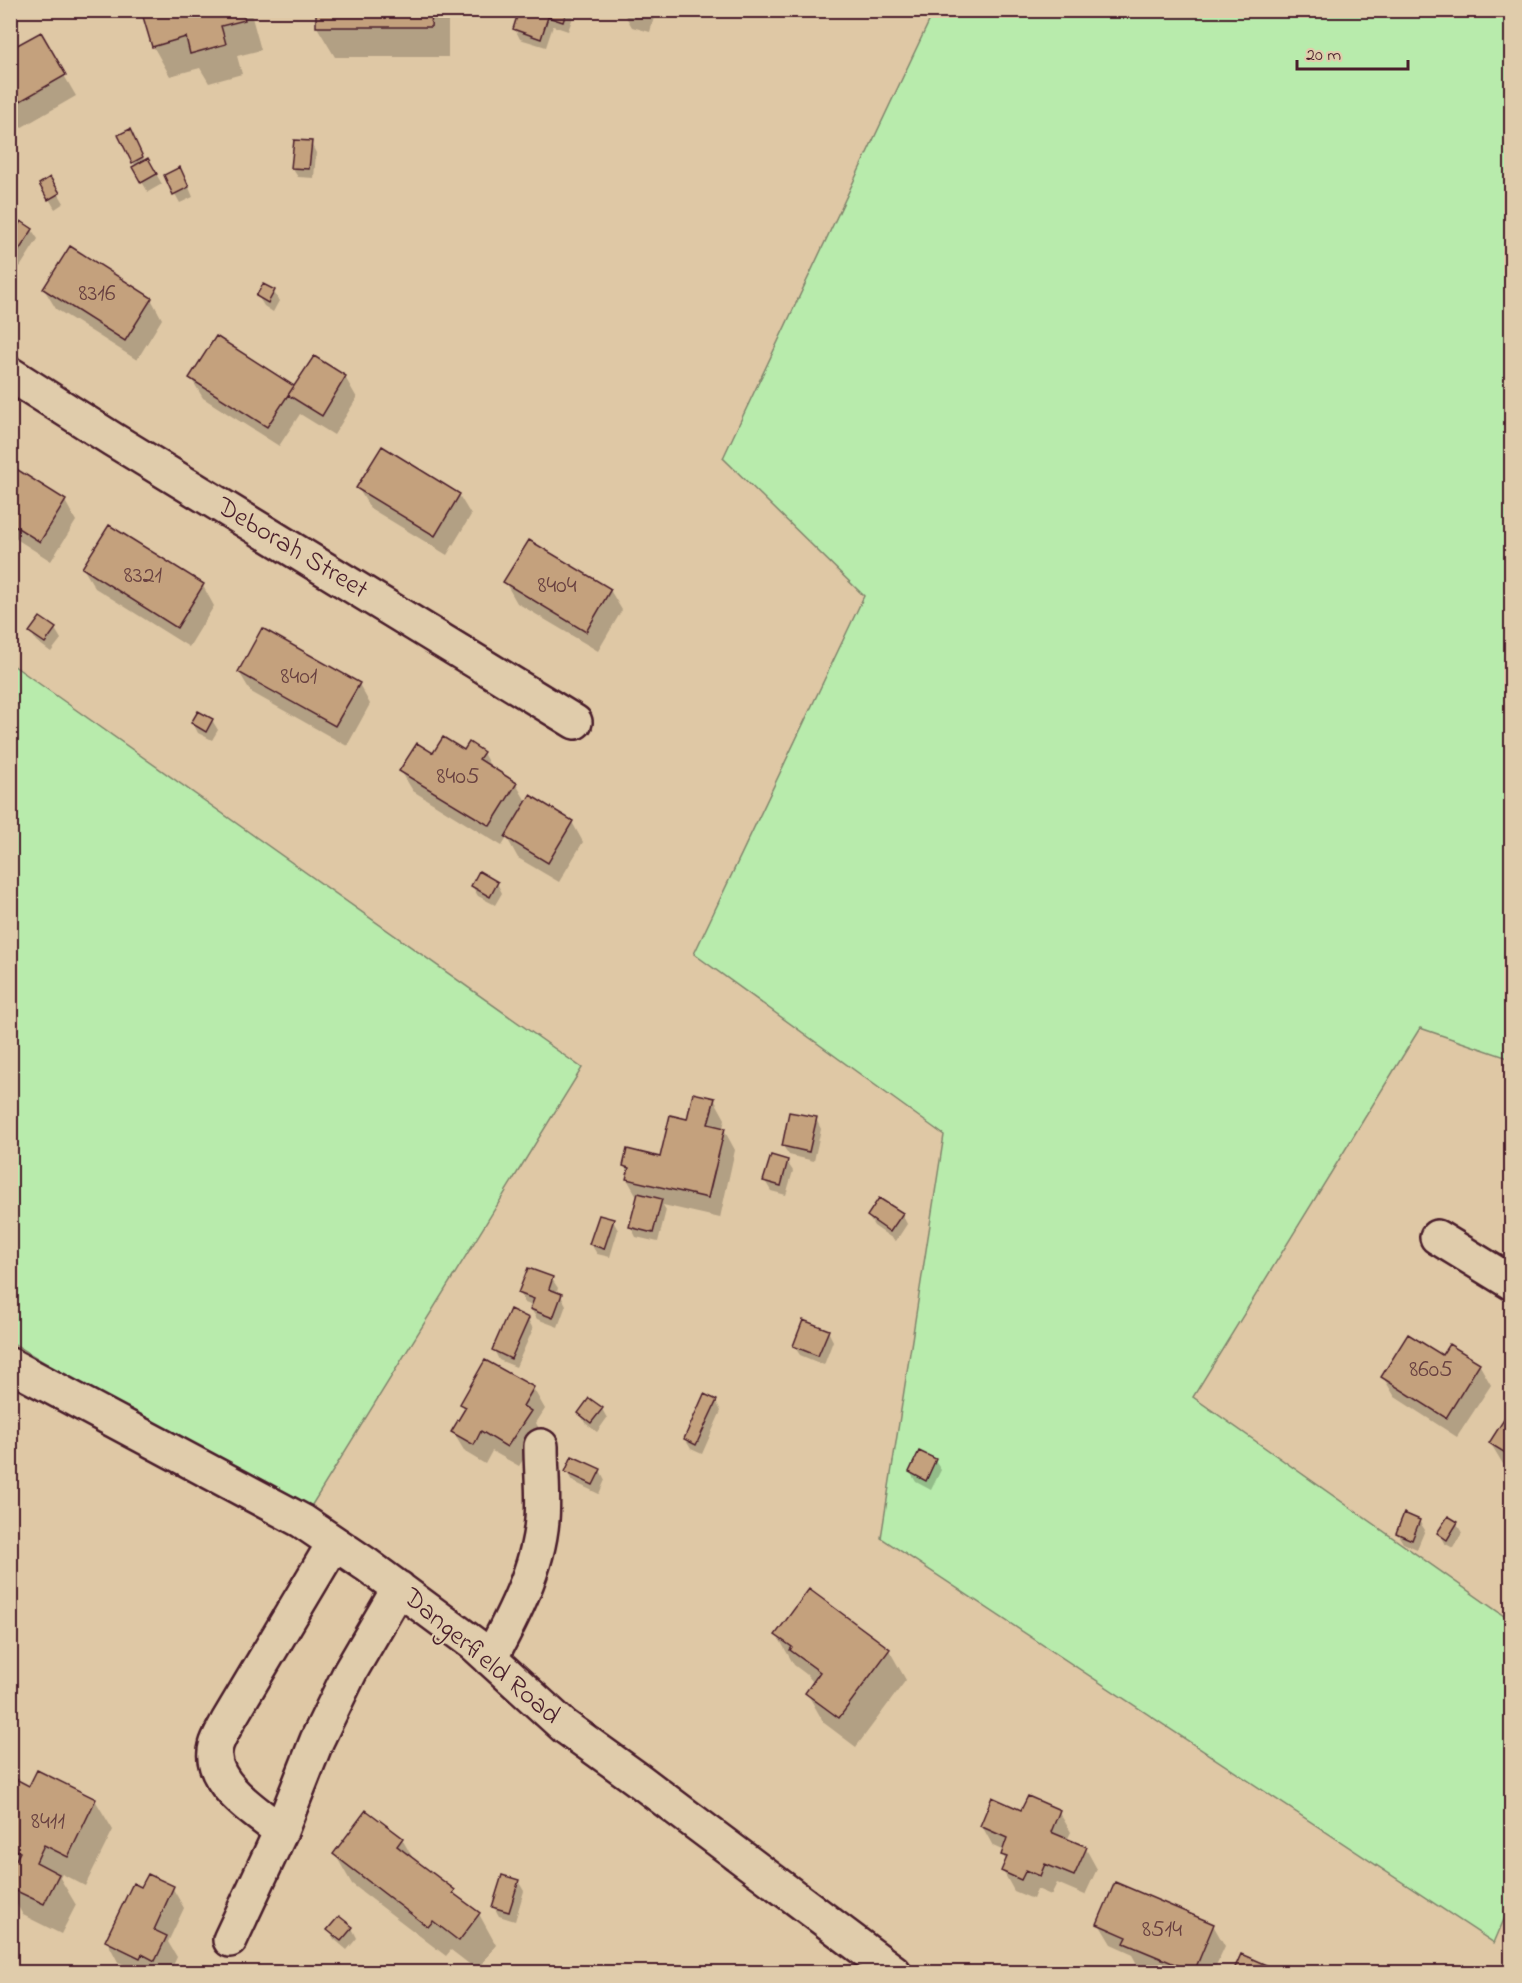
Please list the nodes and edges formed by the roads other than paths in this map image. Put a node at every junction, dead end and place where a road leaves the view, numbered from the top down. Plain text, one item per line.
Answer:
1 (10, 374) edge
2 (575, 722) dead end
3 (1437, 1237) dead end
4 (1512, 1283) edge
5 (10, 1365) edge
6 (540, 1446) dead end
7 (334, 1543) junction
8 (399, 1588) junction
9 (490, 1659) junction
10 (281, 1831) junction
11 (230, 1940) dead end
12 (894, 1972) edge

1 - 2 street, Deborah Street
3 - 4 street
5 - 7 street, Dangerfield Road
6 - 9 street
7 - 8 street, Dangerfield Road
7 - 10 street
8 - 9 street, Dangerfield Road
8 - 10 street
9 - 12 street, Dangerfield Road
10 - 11 street

